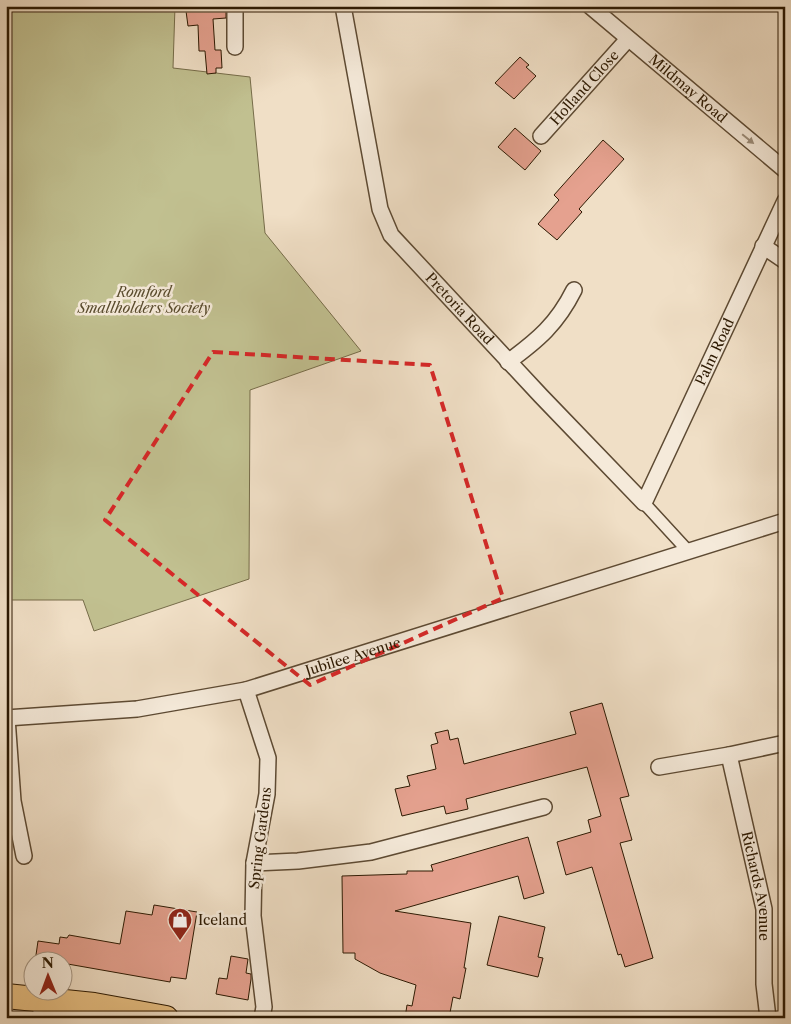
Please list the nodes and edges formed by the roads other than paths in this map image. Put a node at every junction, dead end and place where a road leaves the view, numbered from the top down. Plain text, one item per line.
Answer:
1 (235, 6) edge
2 (343, 6) edge
3 (590, 6) edge
4 (628, 39) junction
5 (235, 47) dead end
6 (541, 136) dead end
7 (785, 170) edge
8 (785, 201) edge
9 (763, 246) junction
10 (785, 261) edge
11 (574, 290) dead end
12 (508, 362) junction
13 (644, 503) junction
14 (785, 521) edge
15 (690, 552) junction
16 (246, 690) junction
17 (6, 718) edge
18 (785, 742) edge
19 (729, 755) junction
20 (658, 767) dead end
21 (544, 807) dead end
22 (24, 856) dead end
23 (254, 863) junction
24 (6, 996) edge
25 (41, 1008) edge
26 (125, 1014) edge
27 (166, 1018) edge
28 (262, 1018) edge
29 (768, 1018) edge

1 - 5 street
2 - 12 street, Pretoria Road
3 - 4 street, Mildmay Road
4 - 6 street, Holland Close
4 -> 7 street, Mildmay Road
8 - 9 street, Palm Road
9 - 10 street
9 - 13 street, Palm Road
11 - 12 street
12 - 13 street, Pretoria Road
13 - 15 street, Pretoria Road
14 - 15 street, Jubilee Avenue
15 - 16 street, Jubilee Avenue
16 - 17 street, Jubilee Avenue
16 - 23 street, Spring Gardens
17 - 22 street
18 - 19 street
19 - 20 street
19 - 29 street, Richards Avenue
21 - 23 street
23 - 28 street, Spring Gardens
24 - 25 main road
25 - 26 main road
26 - 27 main road

